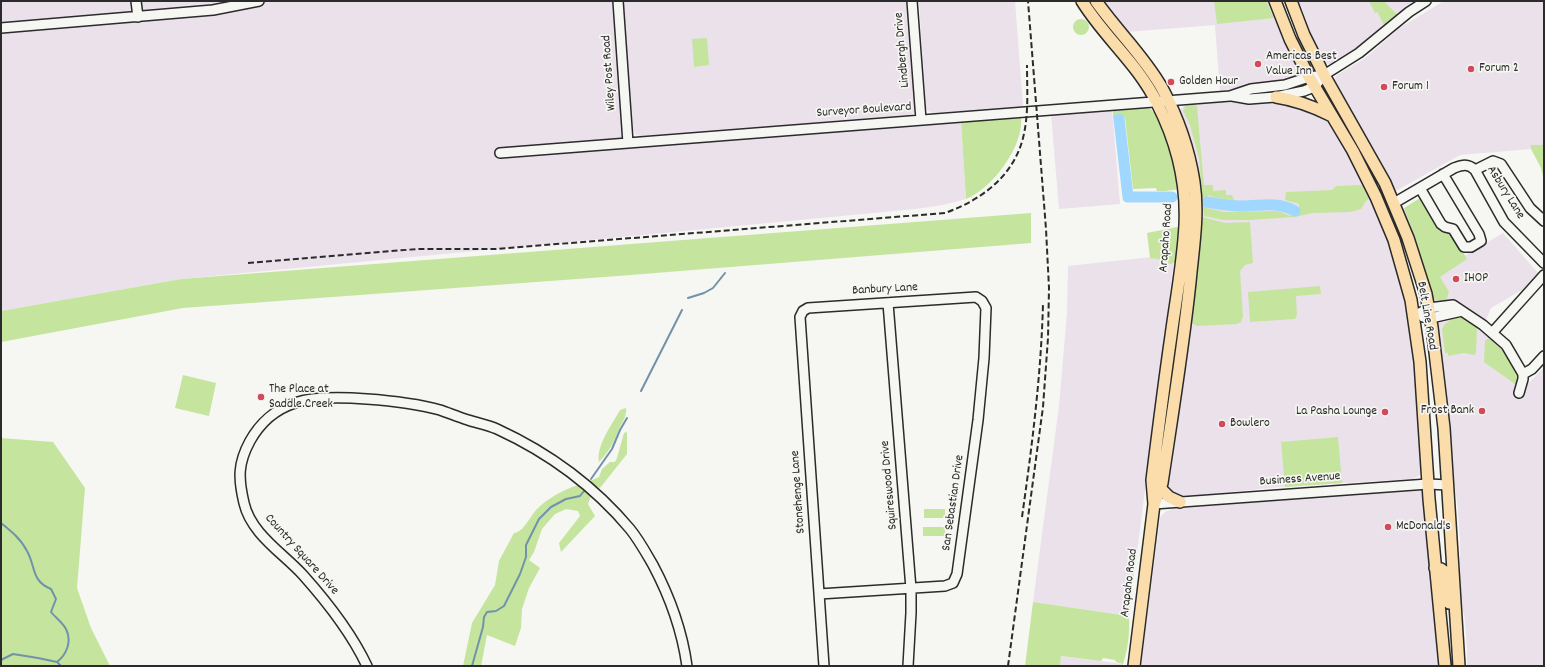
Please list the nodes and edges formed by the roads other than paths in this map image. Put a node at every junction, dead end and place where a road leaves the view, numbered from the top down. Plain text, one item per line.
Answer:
1 (136, 1) edge
2 (259, 1) edge
3 (618, 1) edge
4 (912, 1) edge
5 (1082, 1) edge
6 (1096, 1) edge
7 (1275, 1) edge
8 (1291, 1) edge
9 (1426, 1) edge
10 (138, 17) junction
11 (1, 28) edge
12 (1324, 75) junction
13 (1311, 82) junction
14 (1230, 96) junction
15 (1276, 96) junction
16 (1168, 100) junction
17 (1156, 101) junction
18 (1330, 115) junction
19 (921, 120) junction
20 (628, 142) junction
21 (500, 153) dead end
22 (1475, 170) junction
23 (1443, 174) junction
24 (1420, 188) junction
25 (1394, 203) junction
26 (1544, 221) edge
27 (1544, 263) edge
28 (1544, 275) edge
29 (976, 297) joint
30 (888, 303) junction
31 (1430, 313) junction
32 (1414, 316) junction
33 (800, 317) joint
34 (1492, 333) junction
35 (1544, 356) edge
36 (1523, 374) junction
37 (1518, 393) dead end
38 (1428, 484) junction
39 (1448, 485) junction
40 (1160, 488) junction
41 (1180, 502) junction
42 (1154, 504) junction
43 (1435, 568) junction
44 (911, 588) junction
45 (819, 594) junction
46 (1455, 610) junction
47 (1439, 613) junction
48 (1459, 661) edge
49 (367, 666) edge
50 (688, 666) edge
51 (824, 666) edge
52 (908, 666) edge
53 (1134, 666) edge
54 (1445, 666) edge

1 - 10 street
2 - 10 street
3 - 20 street, Wiley Post Road
4 - 19 street, Lindbergh Drive
5 - 17 main road, Arapaho Road
6 - 16 main road, Arapaho Road
7 - 13 main road, Belt Line Road
8 - 12 main road, Belt Line Road
9 - 12 street
10 - 11 street
12 - 13 street
12 - 25 main road, Belt Line Road
13 - 14 street, Surveyor Boulevard
13 - 15 street, Surveyor Boulevard
13 - 18 main road, Belt Line Road
14 - 15 street, Surveyor Boulevard
14 - 16 street, Surveyor Boulevard
15 - 18 main road
16 - 17 street, Surveyor Boulevard
16 - 40 main road, Arapaho Road
17 - 19 street, Surveyor Boulevard
17 - 42 main road, Arapaho Road
18 - 32 main road, Belt Line Road
19 - 20 street, Surveyor Boulevard
20 - 21 street, Surveyor Boulevard
22 - 23 street, Asbury Lane
22 - 26 street
22 - 27 street, Asbury Lane
23 - 24 street, Asbury Lane
23 - 24 street
24 - 25 street, Asbury Lane
25 - 31 main road, Belt Line Road
28 - 34 street
29 - 30 street, Banbury Lane
29 - 44 street, San Sebastian Drive
30 - 33 street, Banbury Lane
30 - 44 street, Squireswood Drive
31 - 32 street
31 - 34 street
31 - 39 main road, Belt Line Road
32 - 38 main road, Belt Line Road
33 - 45 street, Stonehenge Lane
34 - 36 street
35 - 36 street
36 - 37 street
38 - 39 street, Business Avenue
38 - 41 street, Business Avenue
38 - 43 main road, Belt Line Road
39 - 46 main road, Belt Line Road
40 - 41 main road
40 - 42 main road, Arapaho Road
41 - 42 street, Business Avenue
42 - 53 main road, Arapaho Road
43 - 46 main road
43 - 47 main road, Belt Line Road
44 - 45 street, San Sebastian Drive
44 - 52 street, Squireswood Drive
45 - 51 street, Stonehenge Lane
46 - 48 main road, Belt Line Road
47 - 48 main road
47 - 54 main road, Belt Line Road
49 - 50 street, Country Square Drive

